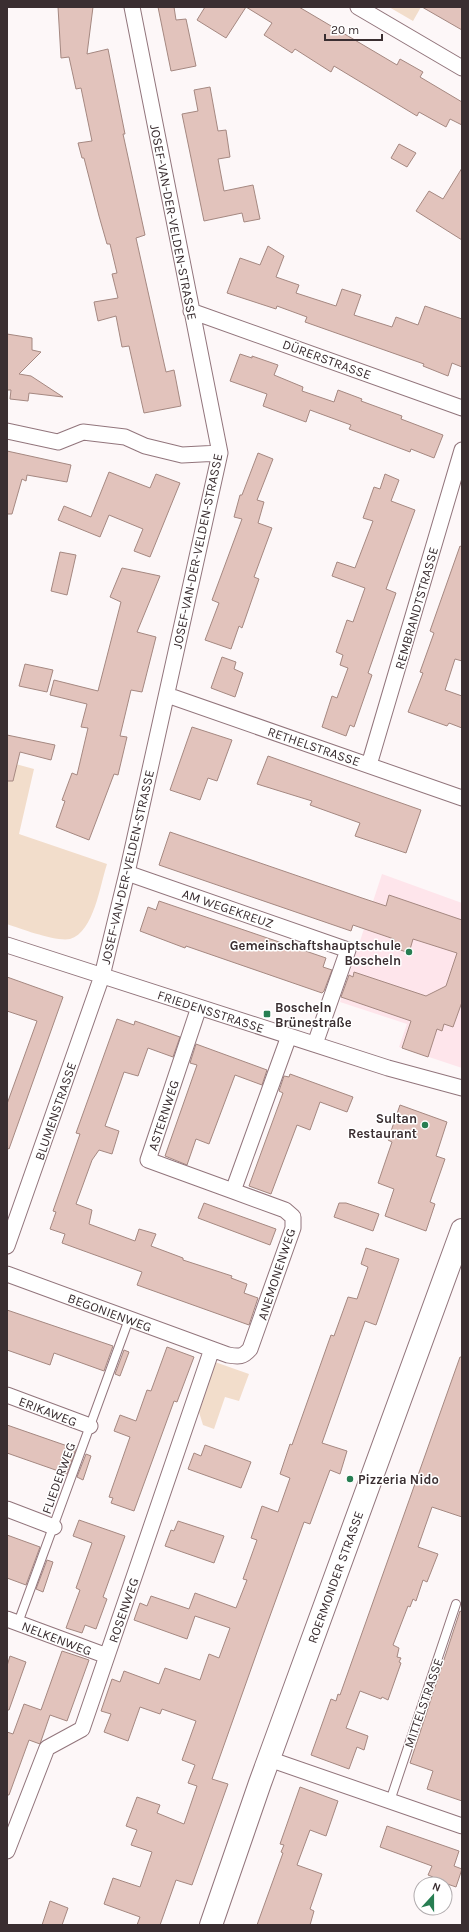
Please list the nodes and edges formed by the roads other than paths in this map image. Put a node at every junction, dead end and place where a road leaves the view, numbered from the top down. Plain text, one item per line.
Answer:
1 (132, 7) edge
2 (358, 7) edge
3 (462, 68) edge
4 (191, 311) junction
5 (462, 408) edge
6 (7, 430) edge
7 (462, 450) edge
8 (220, 453) junction
9 (167, 696) junction
10 (369, 765) junction
11 (462, 798) edge
12 (127, 873) junction
13 (7, 945) edge
14 (102, 976) junction
15 (199, 1007) junction
16 (289, 1036) junction
17 (315, 1044) junction
18 (462, 1088) edge
19 (233, 1191) junction
20 (462, 1230) edge
21 (7, 1246) edge
22 (7, 1274) edge
23 (129, 1319) junction
24 (212, 1349) junction
25 (7, 1395) edge
26 (90, 1426) junction
27 (7, 1509) edge
28 (54, 1526) junction
29 (456, 1604) dead end
30 (13, 1621) edge
31 (107, 1656) junction
32 (269, 1759) junction
33 (390, 1801) junction
34 (11, 1825) edge
35 (462, 1826) edge
36 (7, 1851) edge
37 (210, 1925) edge

1 - 4 street, JOSEF-VAN-DER-VELDEN-STRASSE
2 - 3 street
4 - 5 street, DÜRERSTRASSE
4 - 8 street, JOSEF-VAN-DER-VELDEN-STRASSE
6 - 8 street
7 - 10 street, REMBRANDTSTRASSE
8 - 9 street, JOSEF-VAN-DER-VELDEN-STRASSE
9 - 10 street, RETHELSTRASSE
9 - 12 street, JOSEF-VAN-DER-VELDEN-STRASSE
10 - 11 street, RETHELSTRASSE
12 - 14 street, JOSEF-VAN-DER-VELDEN-STRASSE
12 - 17 street, AM WEGEKREUZ
13 - 14 street, FRIEDENSSTRASSE
14 - 15 street, FRIEDENSSTRASSE
14 - 21 street, BLUMENSTRASSE
15 - 16 street, FRIEDENSSTRASSE
15 - 19 street, ASTERNWEG
16 - 17 street, FRIEDENSSTRASSE
16 - 19 street
17 - 18 street, FRIEDENSSTRASSE
19 - 24 street, ANEMONENWEG
20 - 32 main road, ROERMONDER STRASSE
22 - 23 street, BEGONIENWEG
23 - 24 street, BEGONIENWEG
23 - 26 lane, FLIEDERWEG
24 - 31 street, ROSENWEG
25 - 26 street, ERIKAWEG
26 - 28 lane, FLIEDERWEG
27 - 28 street
28 - 30 lane, FLIEDERWEG
29 - 33 lane, MITTELSTRASSE
30 - 31 street, NELKENWEG
31 - 34 street, ROSENWEG
32 - 33 street
32 - 37 main road, ROERMONDER STRASSE
33 - 35 street
34 - 36 street, ROSENWEG

